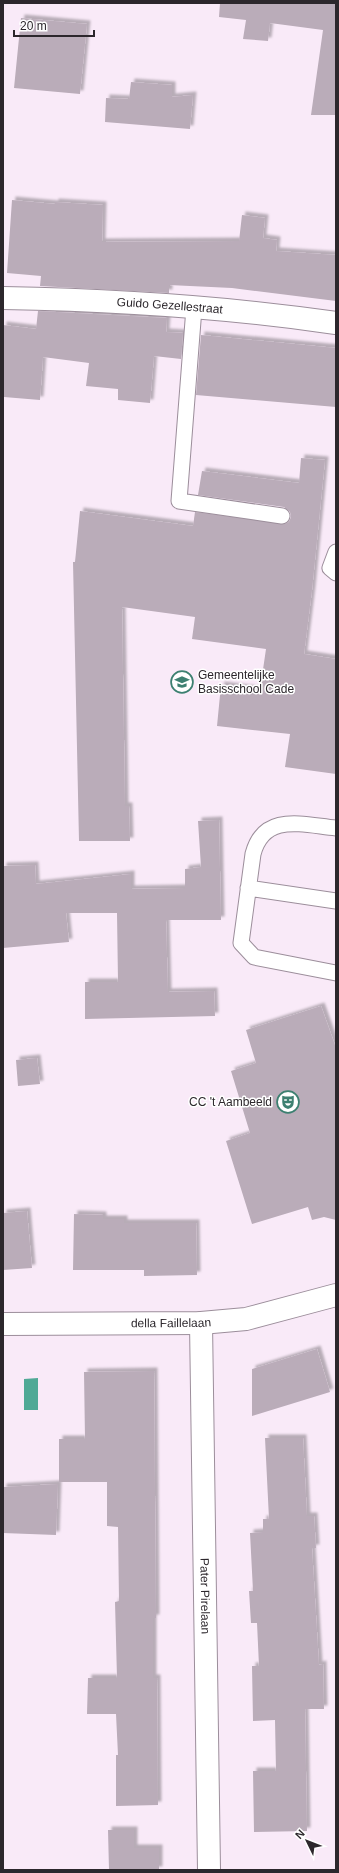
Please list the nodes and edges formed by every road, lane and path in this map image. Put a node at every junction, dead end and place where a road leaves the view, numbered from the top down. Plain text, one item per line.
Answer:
1 (3, 298) edge
2 (194, 308) junction
3 (336, 323) edge
4 (282, 516) dead end
5 (336, 552) edge
6 (336, 573) edge
7 (336, 828) edge
8 (248, 888) junction
9 (336, 901) edge
10 (336, 973) edge
11 (336, 1295) edge
12 (201, 1323) junction
13 (3, 1324) edge
14 (209, 1870) edge

1 - 2 street, Guido Gezellestraat
2 - 3 street, Guido Gezellestraat
2 - 4 lane
5 - 6 lane
7 - 8 lane
8 - 9 lane
8 - 10 lane
11 - 12 street, della Faillelaan
12 - 13 street, della Faillelaan
12 - 14 street, Pater Pirelaan

